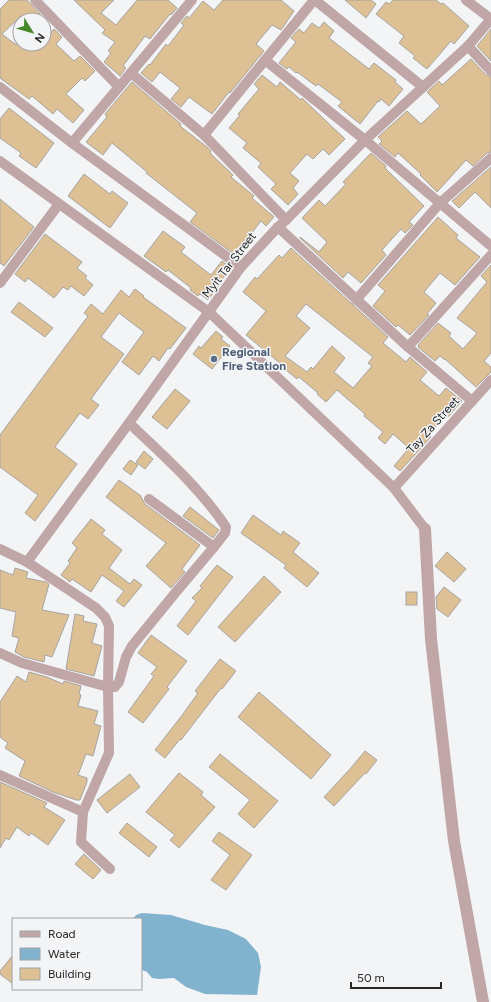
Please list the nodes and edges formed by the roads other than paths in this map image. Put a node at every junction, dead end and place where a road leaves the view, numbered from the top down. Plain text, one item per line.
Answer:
1 (35, 0) edge
2 (314, 0) edge
3 (466, 0) edge
4 (189, 1) edge
5 (491, 19) edge
6 (468, 46) junction
7 (265, 60) junction
8 (491, 71) edge
9 (131, 73) junction
10 (0, 87) edge
11 (119, 87) junction
12 (423, 87) junction
13 (204, 135) junction
14 (365, 140) junction
15 (72, 143) junction
16 (491, 158) edge
17 (0, 161) edge
18 (59, 204) junction
19 (440, 204) junction
20 (286, 220) junction
21 (278, 226) junction
22 (491, 246) edge
23 (491, 255) edge
24 (241, 267) junction
25 (0, 283) edge
26 (356, 300) junction
27 (209, 312) junction
28 (408, 347) junction
29 (491, 380) edge
30 (472, 401) junction
31 (129, 423) junction
32 (394, 488) junction
33 (149, 499) dead end
34 (425, 529) joint
35 (214, 547) junction
36 (0, 549) edge
37 (27, 562) junction
38 (0, 653) edge
39 (108, 687) junction
40 (0, 774) edge
41 (84, 812) junction
42 (110, 869) dead end
43 (483, 1002) edge

1 - 11 street
2 - 7 street
2 - 12 street
3 - 5 street
4 - 9 street
5 - 6 street, Myit Tar Street
6 - 8 street
6 - 12 street, Myit Tar Street
7 - 13 street
7 - 14 street
9 - 11 street
9 - 13 street
10 - 15 street
11 - 15 street
12 - 14 street, Myit Tar Street
13 - 20 street
14 - 19 street
14 - 20 street, Myit Tar Street
15 - 24 street
16 - 19 street
17 - 18 street
18 - 25 street
18 - 27 street
19 - 22 street
19 - 26 street
20 - 21 street, Myit Tar Street
21 - 24 street, Myit Tar Street
21 - 26 street
23 - 28 street
24 - 27 street, Myit Tar Street
26 - 28 street
27 - 31 street, Myit Tar Street
27 - 32 street
28 - 30 street
29 - 30 street, Tay Za Street
30 - 32 street, Tay Za Street
31 - 35 street
31 - 37 street, Myit Tar Street
32 - 34 street
33 - 35 street
34 - 43 street
35 - 39 street
36 - 37 street
37 - 39 street
38 - 39 street
39 - 41 street
40 - 41 street
41 - 42 street

